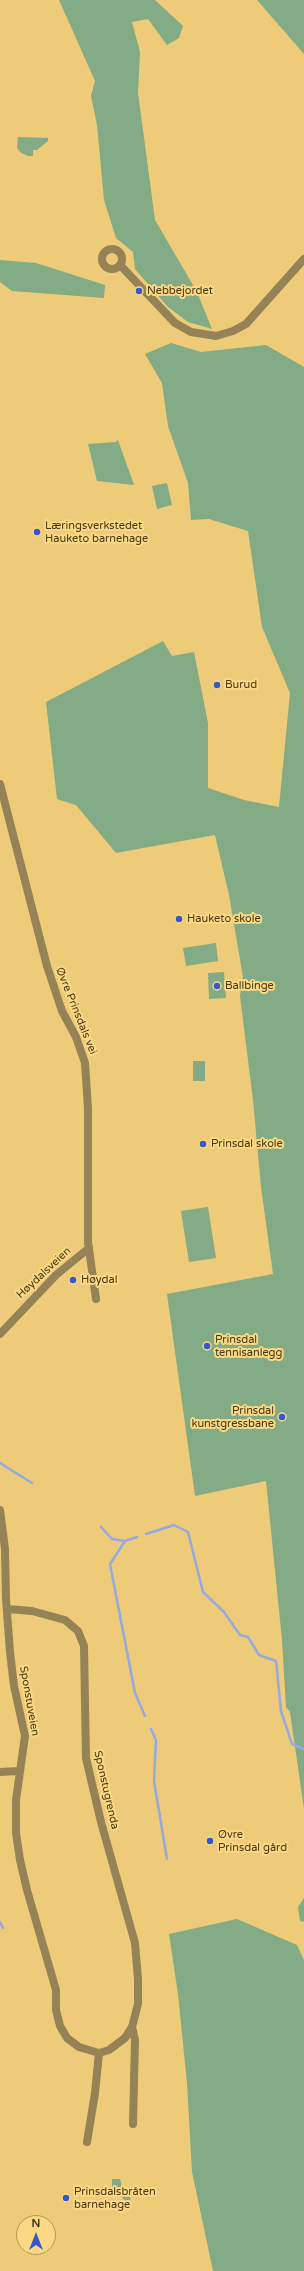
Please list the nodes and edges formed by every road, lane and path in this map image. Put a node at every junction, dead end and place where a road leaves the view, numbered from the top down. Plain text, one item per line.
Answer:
1 (304, 259) edge
2 (120, 265) dead end
3 (0, 784) edge
4 (89, 1248) junction
5 (96, 1299) dead end
6 (0, 1334) edge
7 (0, 1510) edge
8 (7, 1609) junction
9 (19, 1771) junction
10 (0, 1772) edge
11 (132, 2027) junction
12 (99, 2053) junction
13 (133, 2124) dead end
14 (87, 2142) dead end

1 - 2 street
3 - 4 street, Øvre Prinsdals vei
4 - 5 street, Øvre Prinsdals vei
4 - 6 street, Høydalsveien
7 - 8 street, Sponstuveien
8 - 9 street, Sponstuveien
8 - 11 street, Sponstugrenda
9 - 10 street
9 - 12 street, Sponstuveien
11 - 12 street, Sponstugrenda
11 - 13 street, Sponstugrenda
12 - 14 street

